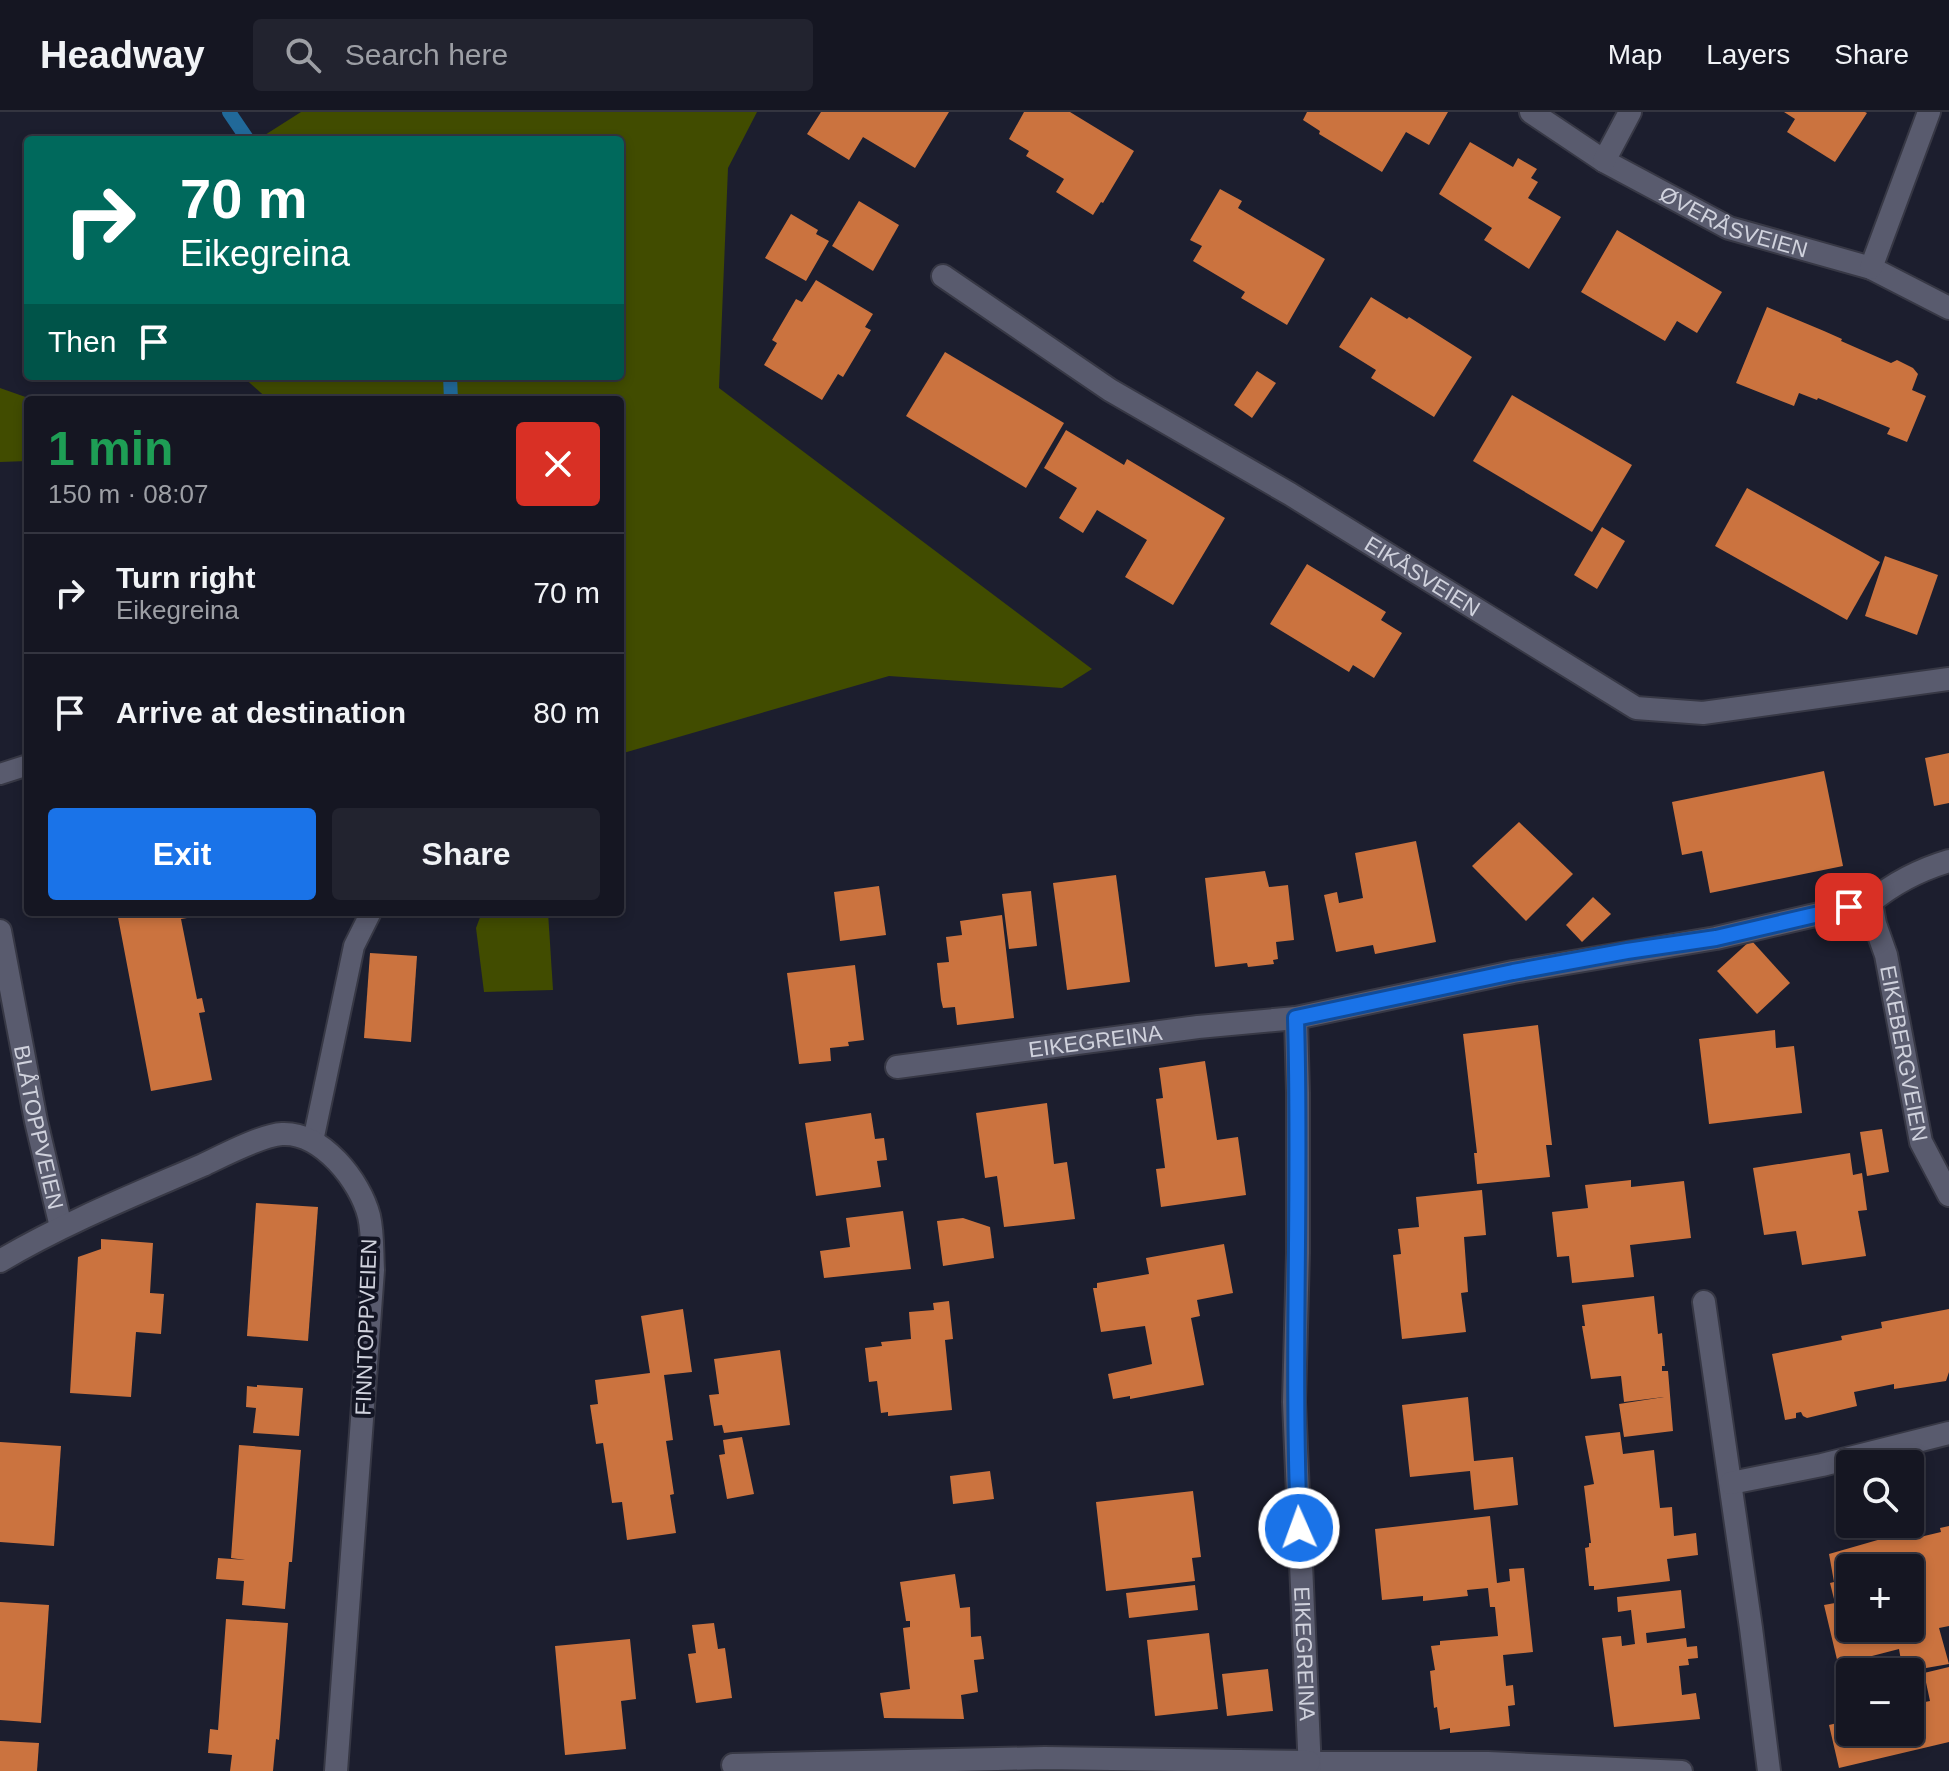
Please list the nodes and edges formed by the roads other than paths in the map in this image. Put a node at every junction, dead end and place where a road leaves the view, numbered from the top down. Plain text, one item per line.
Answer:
1 (1531, 112) edge
2 (1630, 112) edge
3 (1929, 112) edge
4 (1604, 161) junction
5 (1871, 268) junction
6 (943, 276) dead end
7 (1949, 308) edge
8 (1949, 679) edge
9 (24, 766) edge
10 (0, 774) edge
11 (1949, 861) edge
12 (1871, 902) junction
13 (369, 916) edge
14 (0, 931) edge
15 (1296, 1018) junction
16 (897, 1067) dead end
17 (313, 1141) junction
18 (1949, 1195) edge
19 (61, 1227) junction
20 (0, 1261) edge
21 (1704, 1302) dead end
22 (1949, 1433) edge
23 (1731, 1483) junction
24 (733, 1765) dead end
25 (1310, 1767) edge
26 (336, 1771) edge
27 (1682, 1771) edge
28 (1769, 1771) edge

1 - 4 street, ØVERÅSVEIEN
2 - 4 street
3 - 5 street
4 - 5 street, ØVERÅSVEIEN
5 - 7 street, ØVERÅSVEIEN
6 - 8 street, EIKÅSVEIEN
9 - 10 lane
11 - 12 street
12 - 15 street, EIKEGREINA
12 - 18 street, EIKEBERGVEIEN
13 - 17 lane
14 - 19 street, BLÅTOPPVEIEN
15 - 16 street, EIKEGREINA
15 - 25 street, EIKEGREINA
17 - 19 street, BLÅTOPPVEIEN
17 - 26 street, FINNTOPPVEIEN
19 - 20 street, BLÅTOPPVEIEN
21 - 23 street
22 - 23 street
23 - 28 street
24 - 25 street
25 - 27 lane

